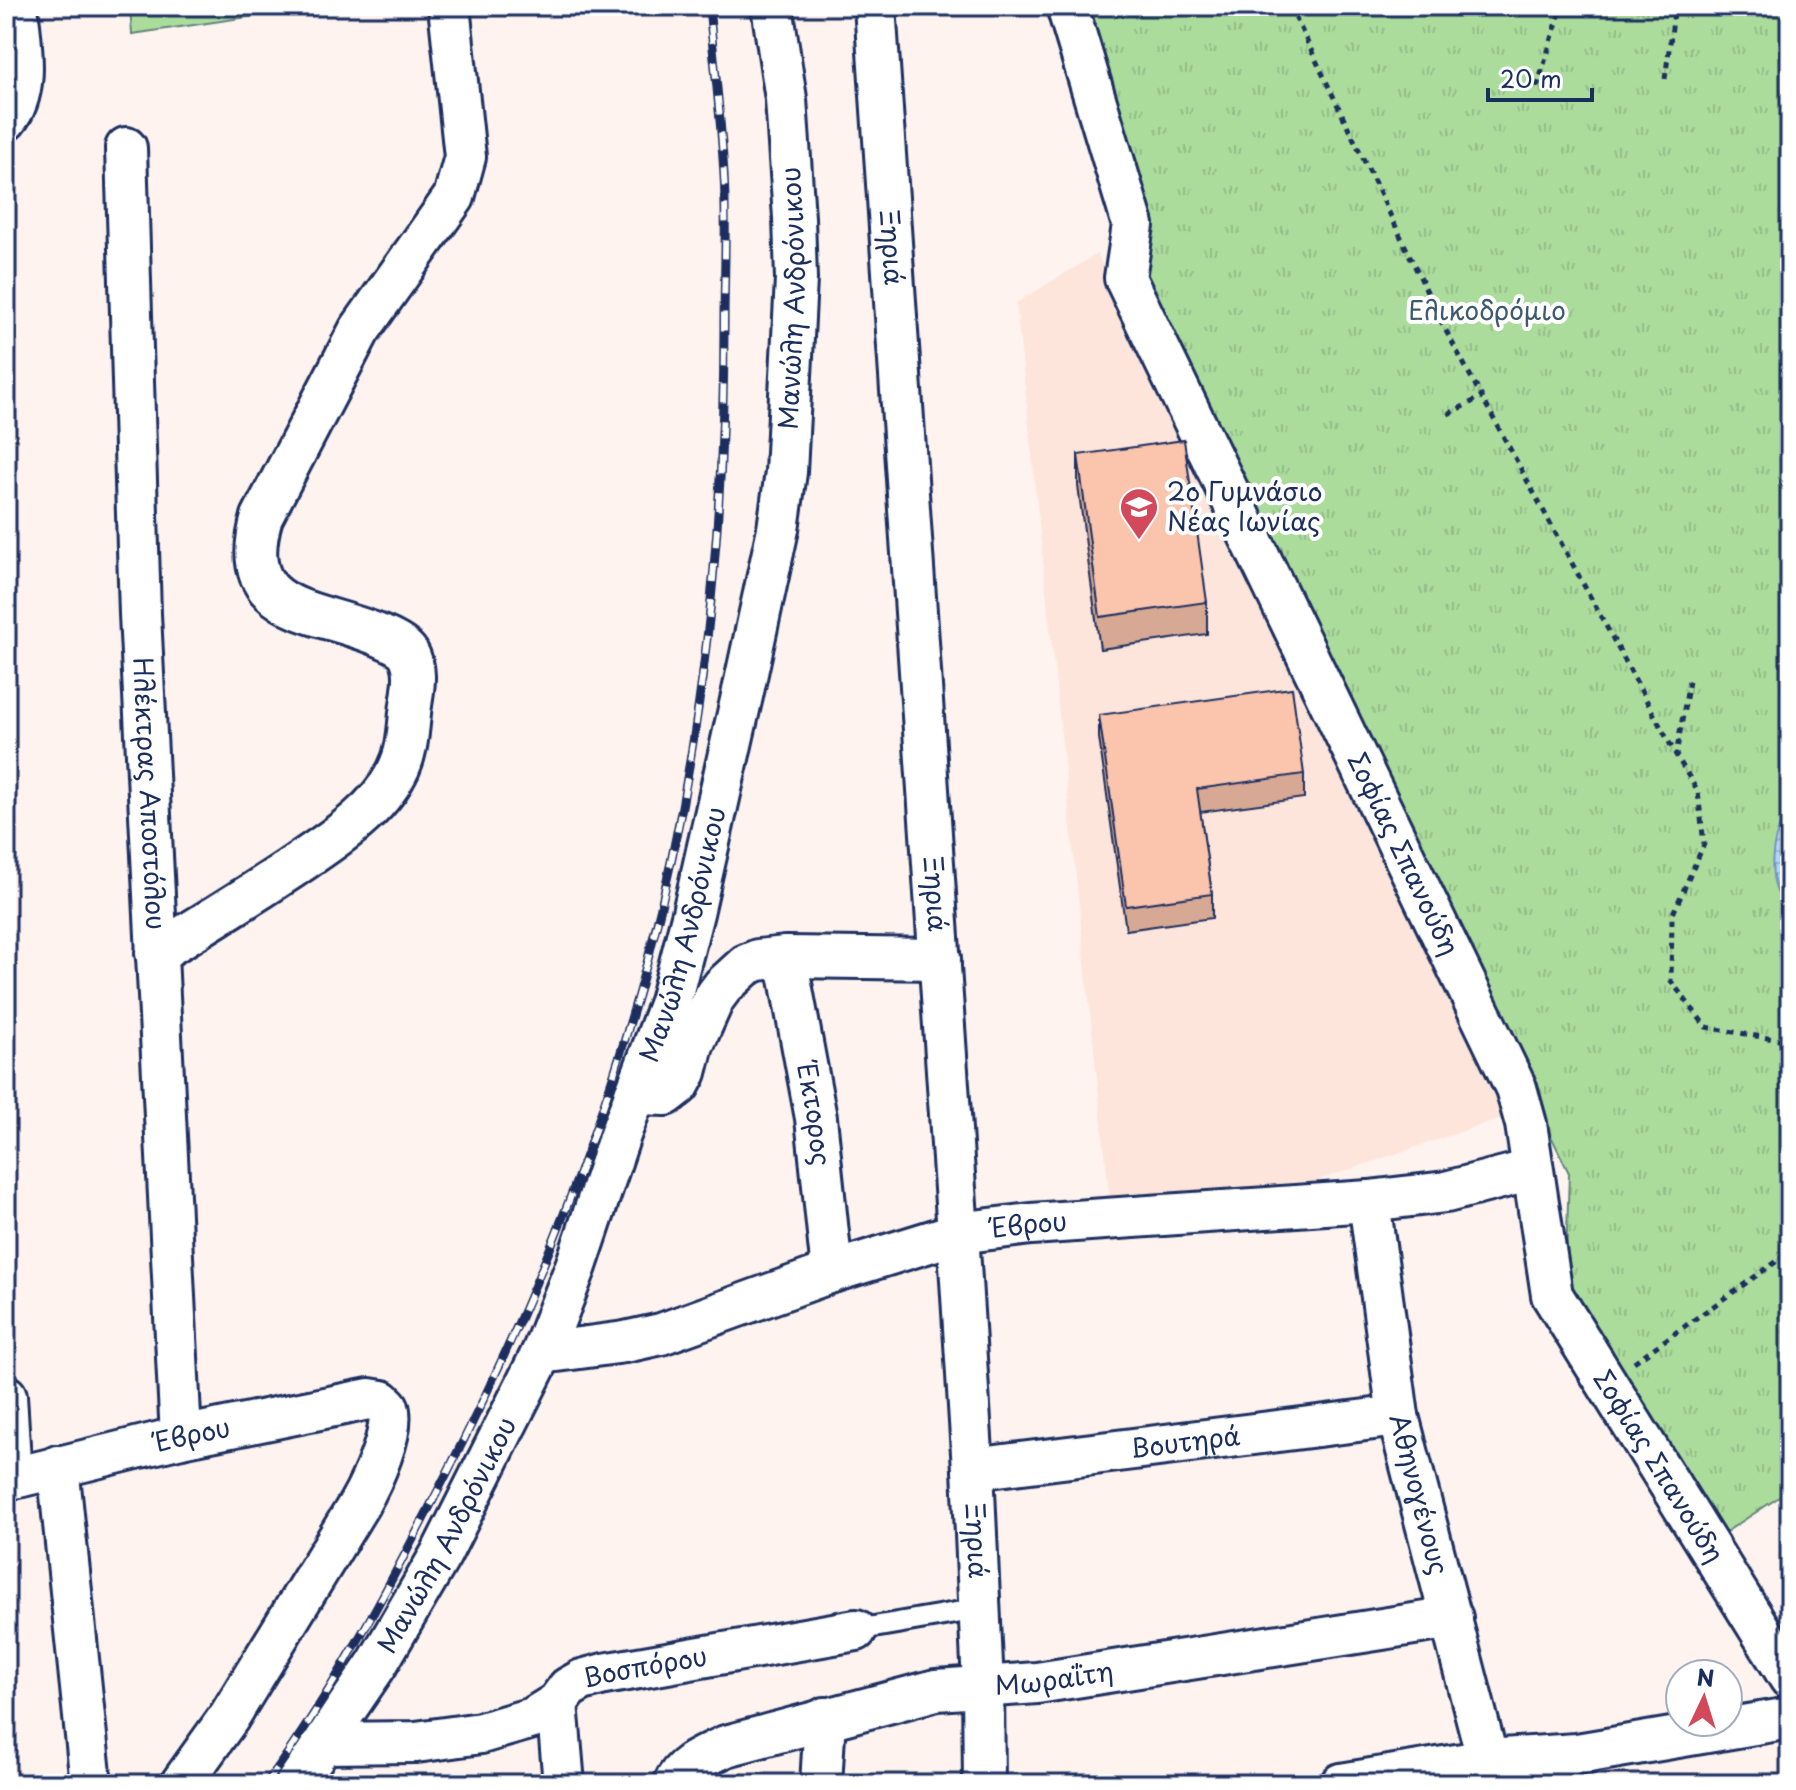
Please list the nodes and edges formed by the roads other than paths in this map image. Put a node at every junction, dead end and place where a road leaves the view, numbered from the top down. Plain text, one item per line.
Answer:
1 (17, 6) edge
2 (449, 6) edge
3 (772, 6) edge
4 (875, 6) edge
5 (1067, 6) edge
6 (6, 120) edge
7 (126, 148) dead end
8 (156, 953) junction
9 (786, 957) junction
10 (940, 959) junction
11 (635, 1094) junction
12 (1532, 1170) junction
13 (1369, 1201) junction
14 (958, 1233) junction
15 (832, 1272) junction
16 (542, 1353) junction
17 (6, 1396) edge
18 (1398, 1416) junction
19 (181, 1437) junction
20 (58, 1466) junction
21 (973, 1469) junction
22 (9, 1479) edge
23 (979, 1609) junction
24 (1452, 1618) junction
25 (856, 1630) joint
26 (1790, 1678) edge
27 (983, 1686) junction
28 (557, 1703) junction
29 (825, 1718) junction
30 (1790, 1718) edge
31 (323, 1743) junction
32 (1490, 1772) edge
33 (91, 1784) edge
34 (181, 1784) edge
35 (295, 1784) edge
36 (564, 1784) edge
37 (674, 1784) edge
38 (821, 1784) edge
39 (984, 1784) edge
40 (1341, 1784) edge

1 - 6 street
2 - 8 street
3 - 11 street, Μανώλη Ανδρόνικου
4 - 10 street, Ξηριά
5 - 12 street, Σοφίας Σπανούδη
7 - 8 street, Ηλέκτρας Αποστόλου
8 - 19 street, Ηλέκτρας Αποστόλου
9 - 10 street
9 - 11 street
9 - 15 street, Έκτορος
10 - 14 street, Ξηριά
11 - 16 street, Μανώλη Ανδρόνικου
12 - 13 street, Έβρου
12 - 26 street, Σοφίας Σπανούδη
13 - 14 street, Έβρου
13 - 18 street, Αθηνογένους
14 - 15 street, Έβρου
14 - 21 street, Ξηριά
15 - 16 street, Έβρου
16 - 31 street, Μανώλη Ανδρόνικου
17 - 22 street
18 - 21 street, Βουτηρά
18 - 24 street, Αθηνογένους
19 - 20 street, Έβρου
19 - 34 street, Έβρου
20 - 22 street, Έβρου
20 - 33 street
21 - 23 street, Ξηριά
23 - 25 lane, Βοσπόρου
23 - 27 street, Ξηριά
24 - 27 street, Μωραΐτη
24 - 32 street, Αθηνογένους
25 - 28 street, Βοσπόρου
27 - 29 street, Μωραΐτη
27 - 39 street, Ξηριά
28 - 31 street, Βοσπόρου
28 - 36 street
29 - 37 street, Μωραΐτη
29 - 38 street
30 - 32 street
31 - 35 street, Μανώλη Ανδρόνικου
32 - 40 street

